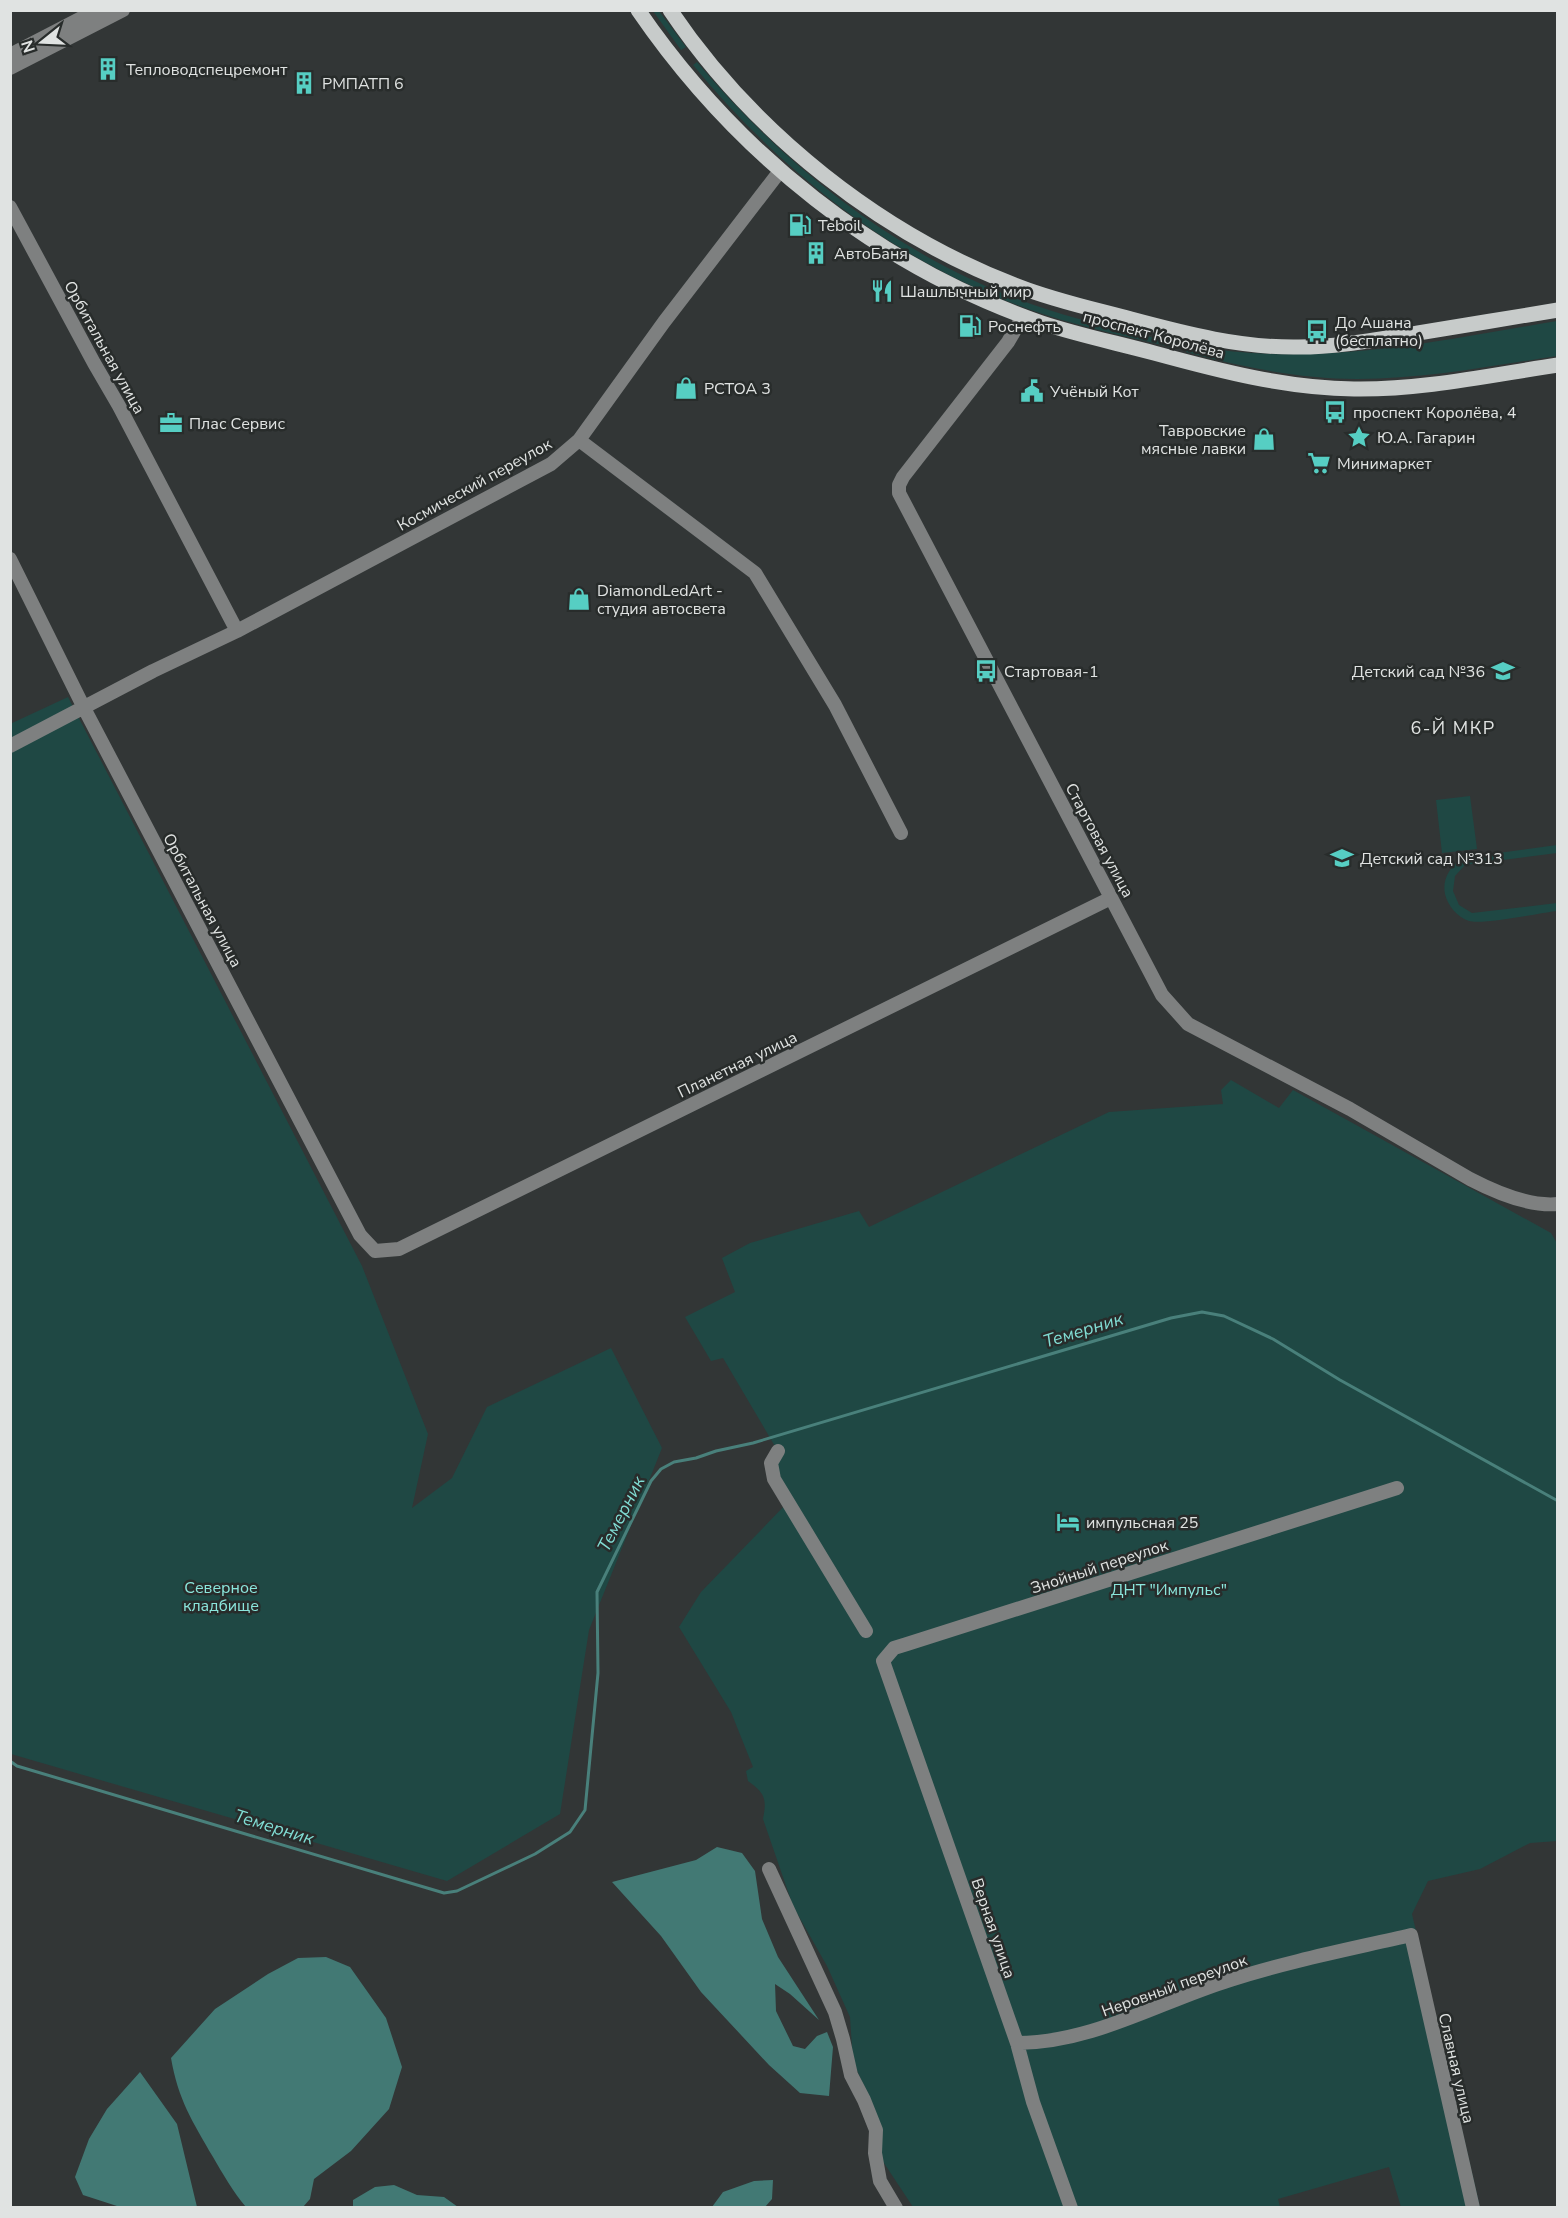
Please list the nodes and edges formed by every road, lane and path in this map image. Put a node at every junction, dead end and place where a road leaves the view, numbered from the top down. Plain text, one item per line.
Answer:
1 (97, 10) edge
2 (123, 10) edge
3 (638, 10) edge
4 (670, 10) edge
5 (699, 50) junction
6 (10, 55) edge
7 (678, 65) junction
8 (10, 68) edge
9 (780, 171) junction
10 (10, 207) edge
11 (1557, 310) edge
12 (1023, 316) junction
13 (1181, 332) junction
14 (1171, 358) junction
15 (1557, 365) edge
16 (579, 440) junction
17 (10, 559) edge
18 (237, 631) junction
19 (84, 708) junction
20 (10, 746) edge
21 (901, 833) dead end
22 (1112, 898) junction
23 (1557, 1203) edge
24 (375, 1251) joint
25 (778, 1451) dead end
26 (1397, 1488) dead end
27 (866, 1631) dead end
28 (883, 1661) joint
29 (769, 1869) dead end
30 (1411, 1935) joint
31 (1017, 2043) junction
32 (896, 2208) edge
33 (1071, 2208) edge
34 (1473, 2208) edge

1 - 6 street
2 - 8 street
3 - 7 main road, проспект Королёва
4 - 5 main road, проспект Королёва
5 - 7 main road
5 - 13 main road, проспект Королёва
7 - 9 main road, проспект Королёва
9 - 12 main road, проспект Королёва
9 - 16 street, Космический переулок
10 - 18 street, Орбитальная улица
11 - 13 main road, проспект Королёва
12 - 14 main road, проспект Королёва
12 - 22 street, Стартовая улица
13 - 14 main road
14 - 15 main road, проспект Королёва
16 - 18 street, Космический переулок
16 - 21 street
17 - 19 street, Орбитальная улица
18 - 19 street, Космический переулок
19 - 20 street, Космический переулок
19 - 24 street, Орбитальная улица
22 - 23 street, Стартовая улица
22 - 24 street, Планетная улица
25 - 27 street
26 - 28 street, Знойный переулок
28 - 31 street, Верная улица
29 - 32 street
30 - 31 street, Неровный переулок
30 - 34 street, Славная улица
31 - 33 street, Верная улица

